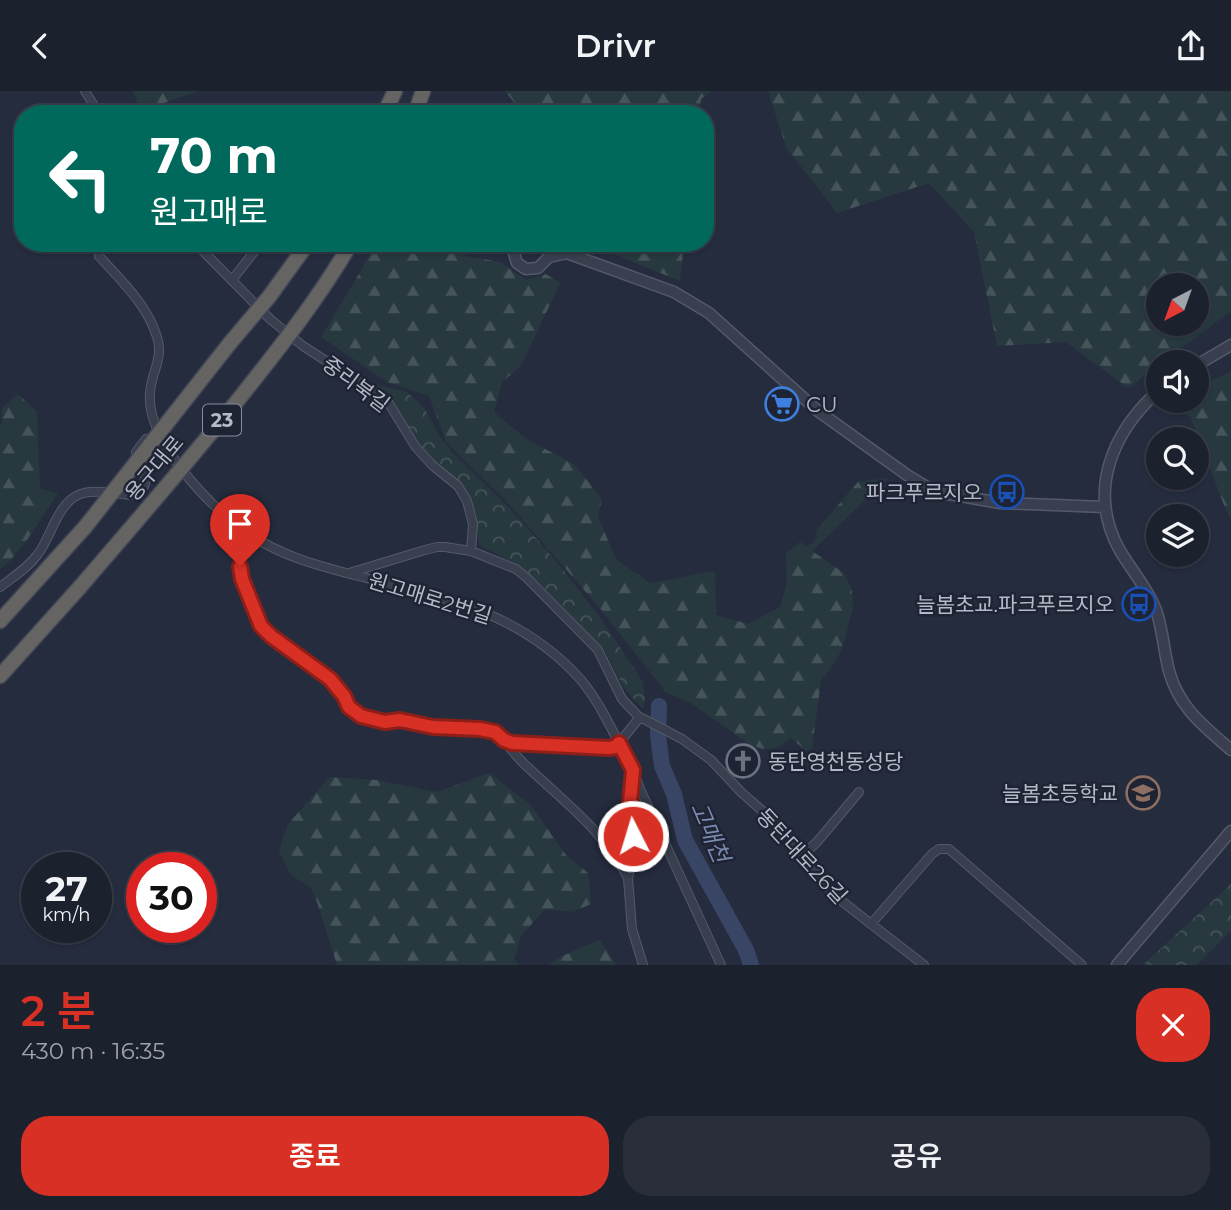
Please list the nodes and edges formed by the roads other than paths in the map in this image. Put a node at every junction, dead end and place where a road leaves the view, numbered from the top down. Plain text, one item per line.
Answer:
1 (99, 252) edge
2 (204, 252) edge
3 (254, 252) edge
4 (302, 252) edge
5 (346, 252) edge
6 (514, 252) edge
7 (567, 253) joint
8 (232, 280) junction
9 (1231, 345) edge
10 (1209, 358) edge
11 (1146, 402) edge
12 (160, 438) junction
13 (1104, 507) junction
14 (244, 530) junction
15 (471, 551) junction
16 (349, 573) junction
17 (0, 587) edge
18 (0, 621) edge
19 (0, 675) edge
20 (642, 719) junction
21 (504, 740) junction
22 (619, 743) junction
23 (1231, 750) edge
24 (633, 770) junction
25 (859, 792) dead end
26 (1231, 831) edge
27 (804, 854) junction
28 (628, 878) junction
29 (871, 924) junction
30 (643, 965) edge
31 (721, 965) edge
32 (924, 965) edge
33 (1082, 965) edge
34 (1117, 965) edge

1 - 12 street
2 - 8 street, 중리북길
3 - 8 street
4 - 18 highway, 용구대로 / 23, bridge
5 - 19 highway, 용구대로 / 23, bridge
6 - 7 street
7 - 13 street
8 - 15 street, 중리북길
9 - 10 street
11 - 13 street
12 - 14 street, 원고매로2번길
12 - 17 street
13 - 23 street
14 - 16 street, 원고매로2번길
14 - 21 street
15 - 16 street
15 - 20 street
16 - 22 street, 원고매로2번길
20 - 22 street
20 - 27 street, 동탄대로26길
21 - 22 street
21 - 28 street
22 - 24 street, 원고매로2번길
24 - 28 street
24 - 31 street, 원고매로2번길
25 - 27 street
26 - 34 street
27 - 29 street, 동탄대로26길
28 - 30 street
29 - 32 street
29 - 33 street

